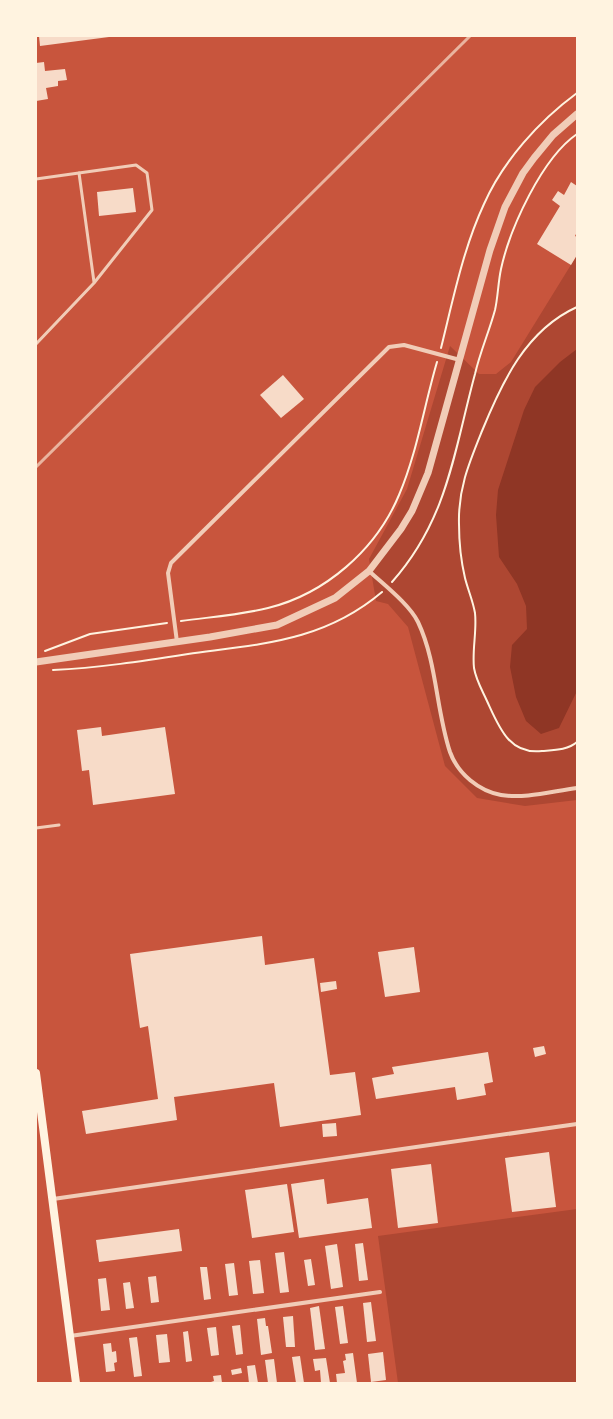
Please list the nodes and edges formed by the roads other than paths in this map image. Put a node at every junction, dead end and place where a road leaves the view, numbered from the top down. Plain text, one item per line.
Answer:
1 (577, 114) edge
2 (79, 173) junction
3 (36, 179) edge
4 (94, 283) junction
5 (36, 344) edge
6 (460, 360) junction
7 (369, 571) junction
8 (177, 642) junction
9 (36, 662) edge
10 (577, 788) edge
11 (60, 825) dead end
12 (36, 828) edge
13 (36, 1073) edge
14 (577, 1124) edge
15 (52, 1199) junction
16 (380, 1292) dead end
17 (70, 1336) junction
18 (76, 1383) edge

1 - 6 street
2 - 3 lane
2 - 4 lane
2 - 4 lane
4 - 5 lane
6 - 7 street
6 - 8 street
7 - 8 street
7 - 10 street
8 - 9 street
11 - 12 lane
13 - 15 main road
14 - 15 street
15 - 17 main road
16 - 17 street
17 - 18 main road

